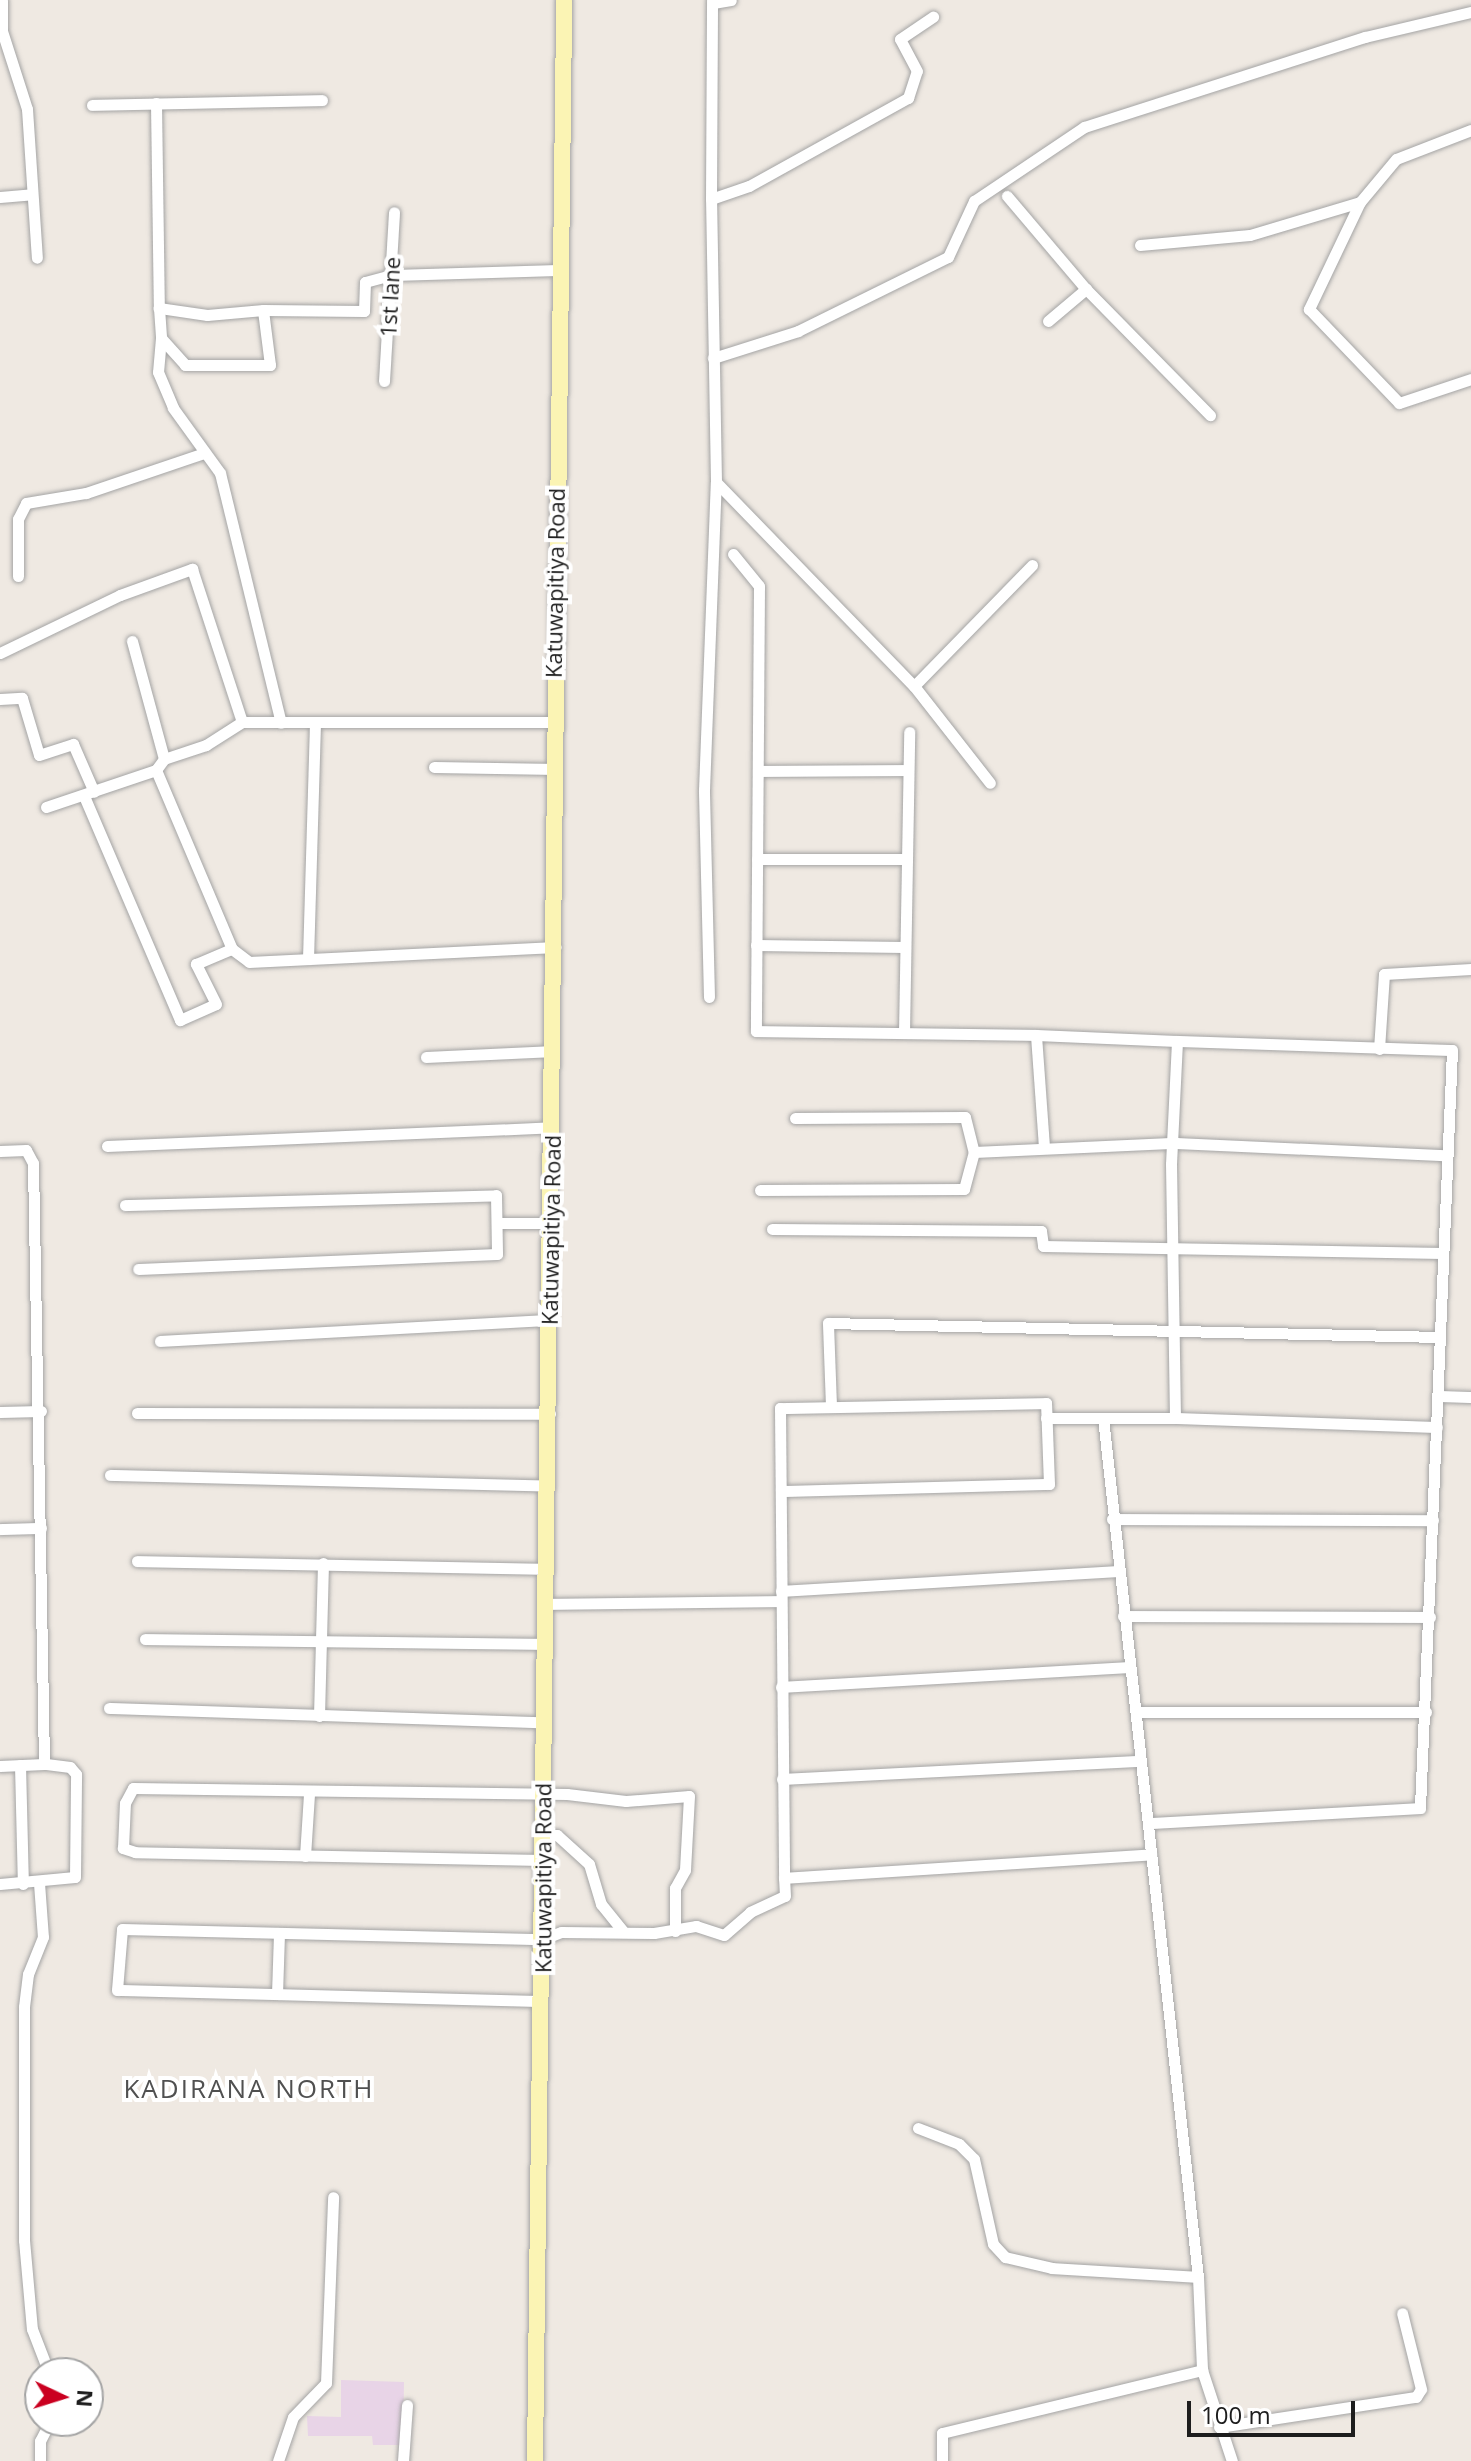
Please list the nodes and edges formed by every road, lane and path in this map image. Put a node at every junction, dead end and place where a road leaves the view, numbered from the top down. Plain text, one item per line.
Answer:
1 (2, 0) edge
2 (564, 0) edge
3 (731, 0) edge
4 (713, 2) edge
5 (1471, 12) edge
6 (933, 17) dead end
7 (1, 30) edge
8 (322, 100) dead end
9 (156, 103) junction
10 (92, 105) dead end
11 (1471, 130) edge
12 (32, 194) junction
13 (1007, 196) dead end
14 (0, 197) edge
15 (711, 199) junction
16 (1360, 202) junction
17 (394, 212) dead end
18 (1140, 245) dead end
19 (37, 258) dead end
20 (560, 270) junction
21 (391, 275) junction
22 (1086, 289) junction
23 (159, 308) junction
24 (263, 310) junction
25 (1048, 321) dead end
26 (161, 338) junction
27 (713, 358) junction
28 (1471, 379) edge
29 (384, 381) dead end
30 (1210, 415) dead end
31 (204, 453) junction
32 (716, 482) junction
33 (733, 554) dead end
34 (1032, 565) dead end
35 (18, 576) dead end
36 (132, 641) dead end
37 (0, 653) edge
38 (914, 686) junction
39 (0, 699) edge
40 (242, 722) junction
41 (552, 722) junction
42 (281, 723) junction
43 (315, 724) junction
44 (909, 732) dead end
45 (164, 759) junction
46 (434, 767) dead end
47 (557, 769) junction
48 (156, 770) junction
49 (908, 770) junction
50 (758, 771) junction
51 (990, 783) dead end
52 (89, 794) junction
53 (46, 807) dead end
54 (757, 859) junction
55 (906, 859) junction
56 (756, 945) junction
57 (557, 947) junction
58 (904, 947) junction
59 (232, 949) junction
60 (308, 959) junction
61 (1471, 969) edge
62 (709, 997) dead end
63 (904, 1033) junction
64 (1036, 1035) junction
65 (1177, 1041) junction
66 (1379, 1049) junction
67 (554, 1051) junction
68 (426, 1057) dead end
69 (795, 1118) dead end
70 (552, 1127) junction
71 (1176, 1143) junction
72 (107, 1146) dead end
73 (1044, 1147) junction
74 (0, 1151) edge
75 (974, 1152) junction
76 (1445, 1155) junction
77 (760, 1190) dead end
78 (125, 1205) dead end
79 (497, 1223) junction
80 (552, 1223) junction
81 (772, 1229) dead end
82 (1172, 1244) junction
83 (1442, 1253) junction
84 (138, 1269) dead end
85 (550, 1320) junction
86 (1173, 1333) junction
87 (1440, 1337) junction
88 (160, 1341) dead end
89 (1438, 1396) junction
90 (1471, 1397) edge
91 (831, 1406) junction
92 (41, 1411) junction
93 (0, 1412) edge
94 (137, 1413) dead end
95 (550, 1414) junction
96 (1046, 1418) junction
97 (1103, 1418) junction
98 (1175, 1418) junction
99 (1437, 1427) junction
100 (110, 1475) dead end
101 (549, 1486) junction
102 (781, 1491) junction
103 (1112, 1519) junction
104 (1433, 1520) junction
105 (41, 1528) junction
106 (0, 1529) edge
107 (137, 1561) dead end
108 (323, 1563) junction
109 (547, 1569) junction
110 (1117, 1571) junction
111 (781, 1596) junction
112 (545, 1604) junction
113 (1123, 1616) junction
114 (1430, 1617) junction
115 (320, 1638) junction
116 (145, 1639) dead end
117 (545, 1644) junction
118 (1128, 1667) junction
119 (781, 1687) junction
120 (109, 1708) dead end
121 (1136, 1712) junction
122 (1426, 1712) junction
123 (319, 1716) junction
124 (542, 1722) junction
125 (1141, 1761) junction
126 (44, 1764) junction
127 (20, 1765) junction
128 (0, 1766) edge
129 (782, 1779) junction
130 (309, 1794) junction
131 (544, 1794) junction
132 (1148, 1823) junction
133 (543, 1835) junction
134 (1151, 1854) junction
135 (305, 1856) junction
136 (542, 1860) junction
137 (784, 1878) junction
138 (39, 1883) junction
139 (0, 1884) edge
140 (23, 1884) junction
141 (675, 1931) junction
142 (624, 1932) junction
143 (279, 1933) junction
144 (543, 1939) junction
145 (277, 1994) junction
146 (542, 2001) junction
147 (918, 2128) dead end
148 (333, 2197) dead end
149 (1198, 2277) junction
150 (1402, 2313) dead end
151 (43, 2357) edge
152 (1202, 2370) junction
153 (407, 2405) dead end
154 (1219, 2427) junction
155 (42, 2437) edge
156 (40, 2461) edge
157 (278, 2461) edge
158 (403, 2461) edge
159 (535, 2461) edge
160 (942, 2461) edge
161 (1232, 2461) edge

1 - 7 street
2 - 20 street, Katuwapitiya Road
3 - 4 street
4 - 15 street
5 - 27 street
6 - 15 street
7 - 12 street
8 - 9 street
9 - 10 street
9 - 23 street
11 - 16 street
12 - 14 street
12 - 19 street
13 - 22 street
15 - 27 street
16 - 18 street
16 - 28 street
17 - 21 street, 1st lane
20 - 21 street
20 - 41 street, Katuwapitiya Road
21 - 24 street
21 - 29 street, 1st lane
22 - 25 street
22 - 30 street
23 - 24 street
23 - 26 street
24 - 26 street
26 - 31 street
27 - 32 street
31 - 35 street
31 - 42 street
32 - 38 street
32 - 62 street
33 - 50 street
34 - 38 street
36 - 45 street
37 - 40 street
38 - 51 street
39 - 52 street
40 - 42 street
40 - 45 street
41 - 43 street
41 - 47 street, Katuwapitiya Road
42 - 43 street
43 - 60 street
44 - 49 street
45 - 48 street
46 - 47 street
47 - 57 street, Katuwapitiya Road
48 - 52 street
48 - 59 street
49 - 50 street
49 - 55 street
50 - 54 street
52 - 53 street
52 - 59 street
54 - 55 street
54 - 56 street
55 - 58 street
56 - 58 street
56 - 63 street
57 - 60 street
57 - 67 street, Katuwapitiya Road
58 - 63 street
59 - 60 street
61 - 66 street
63 - 64 street
64 - 65 street
64 - 73 street
65 - 66 street
65 - 71 street
66 - 76 street
67 - 68 street
67 - 70 street, Katuwapitiya Road
69 - 75 street
70 - 72 street
70 - 80 street, Katuwapitiya Road
71 - 73 street
71 - 76 street
71 - 82 street
73 - 75 street
74 - 92 street
75 - 77 street
76 - 83 street
78 - 79 street
79 - 80 street
79 - 84 street
80 - 85 street, Katuwapitiya Road
81 - 82 street
82 - 83 street
82 - 86 street
83 - 87 street
85 - 88 street
85 - 95 street, Katuwapitiya Road
86 - 87 street
86 - 91 street
86 - 98 street
87 - 89 street
89 - 90 street
89 - 99 street
91 - 96 street
91 - 102 street
92 - 93 street
92 - 105 street
94 - 95 street
95 - 101 street, Katuwapitiya Road
96 - 97 street
96 - 102 street
97 - 98 street
97 - 103 street
98 - 99 street
99 - 104 street
100 - 101 street
101 - 109 street, Katuwapitiya Road
102 - 111 street
103 - 104 street
103 - 110 street
104 - 114 street
105 - 106 street
105 - 126 street
107 - 108 street
108 - 109 street
108 - 115 street
109 - 112 street, Katuwapitiya Road
110 - 111 street
110 - 113 street
111 - 112 street
111 - 119 street
112 - 117 street, Katuwapitiya Road
113 - 114 street
113 - 118 street
114 - 122 street
115 - 116 street
115 - 117 street
115 - 123 street
117 - 124 street, Katuwapitiya Road
118 - 119 street
118 - 121 street
119 - 129 street
120 - 123 street
121 - 122 street
121 - 125 street
122 - 132 street
123 - 124 street
124 - 131 street, Katuwapitiya Road
125 - 129 street
125 - 132 street
126 - 127 street
126 - 138 street
127 - 128 street
127 - 140 street
129 - 137 street
130 - 131 street
130 - 135 street
130 - 135 street
131 - 133 street, Katuwapitiya Road
131 - 141 street
132 - 134 street
133 - 136 street, Katuwapitiya Road
133 - 142 street
134 - 137 street
134 - 149 street
135 - 136 street
136 - 144 street, Katuwapitiya Road
137 - 141 street
138 - 140 street
138 - 151 street
139 - 140 street
141 - 142 street
142 - 144 street
143 - 144 street
143 - 145 street
143 - 145 street
144 - 146 street, Katuwapitiya Road
145 - 146 street
146 - 159 street, Katuwapitiya Road
147 - 149 street
148 - 157 street
149 - 152 street
150 - 154 street
152 - 154 street
152 - 160 street
153 - 158 street
154 - 161 street
155 - 156 street

